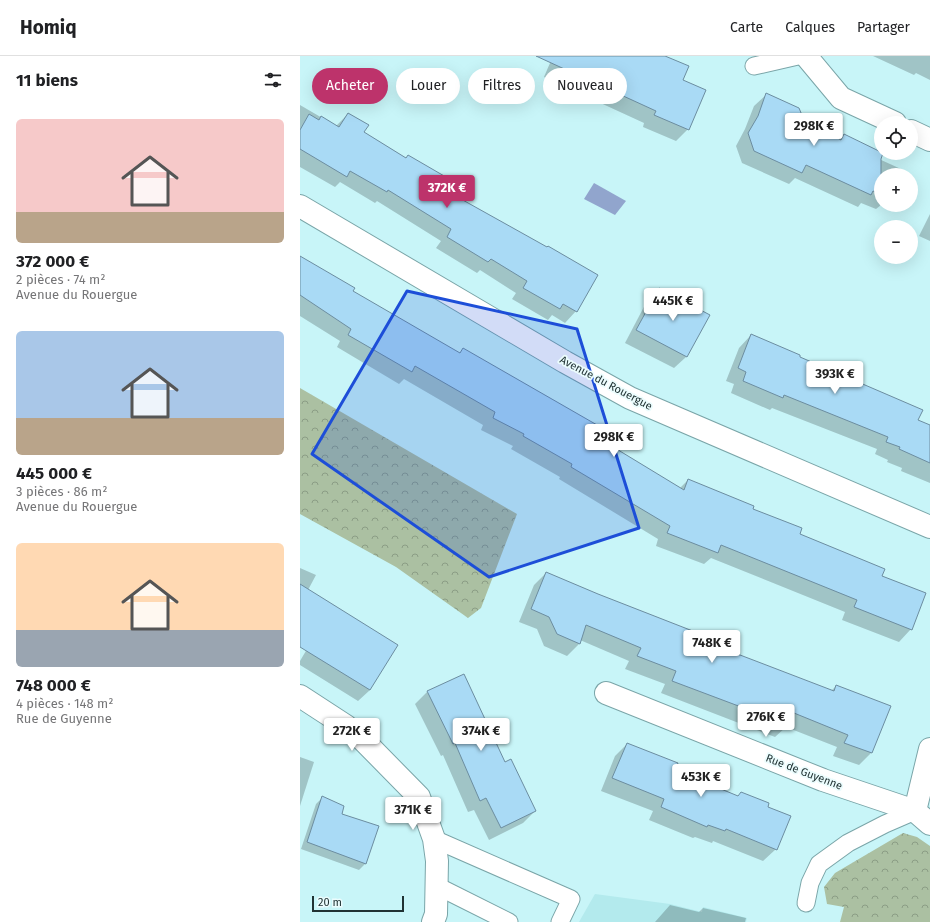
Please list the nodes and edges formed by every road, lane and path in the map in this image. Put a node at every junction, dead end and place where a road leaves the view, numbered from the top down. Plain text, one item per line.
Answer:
1 (798, 56) edge
2 (806, 56) edge
3 (754, 66) dead end
4 (880, 116) edge
5 (918, 134) edge
6 (930, 140) edge
7 (300, 206) edge
8 (930, 527) edge
9 (606, 693) dead end
10 (300, 696) edge
11 (930, 749) edge
12 (922, 818) edge
13 (434, 839) junction
14 (437, 886) junction
15 (806, 903) dead end
16 (433, 922) edge
17 (509, 922) edge
18 (560, 922) edge

1 - 3 lane
2 - 4 street
5 - 6 street
7 - 8 street, Avenue du Rouergue
9 - 12 street, Rue de Guyenne
10 - 13 street
11 - 12 street
12 - 15 lane
13 - 14 street
13 - 18 lane
14 - 16 street
14 - 17 lane

